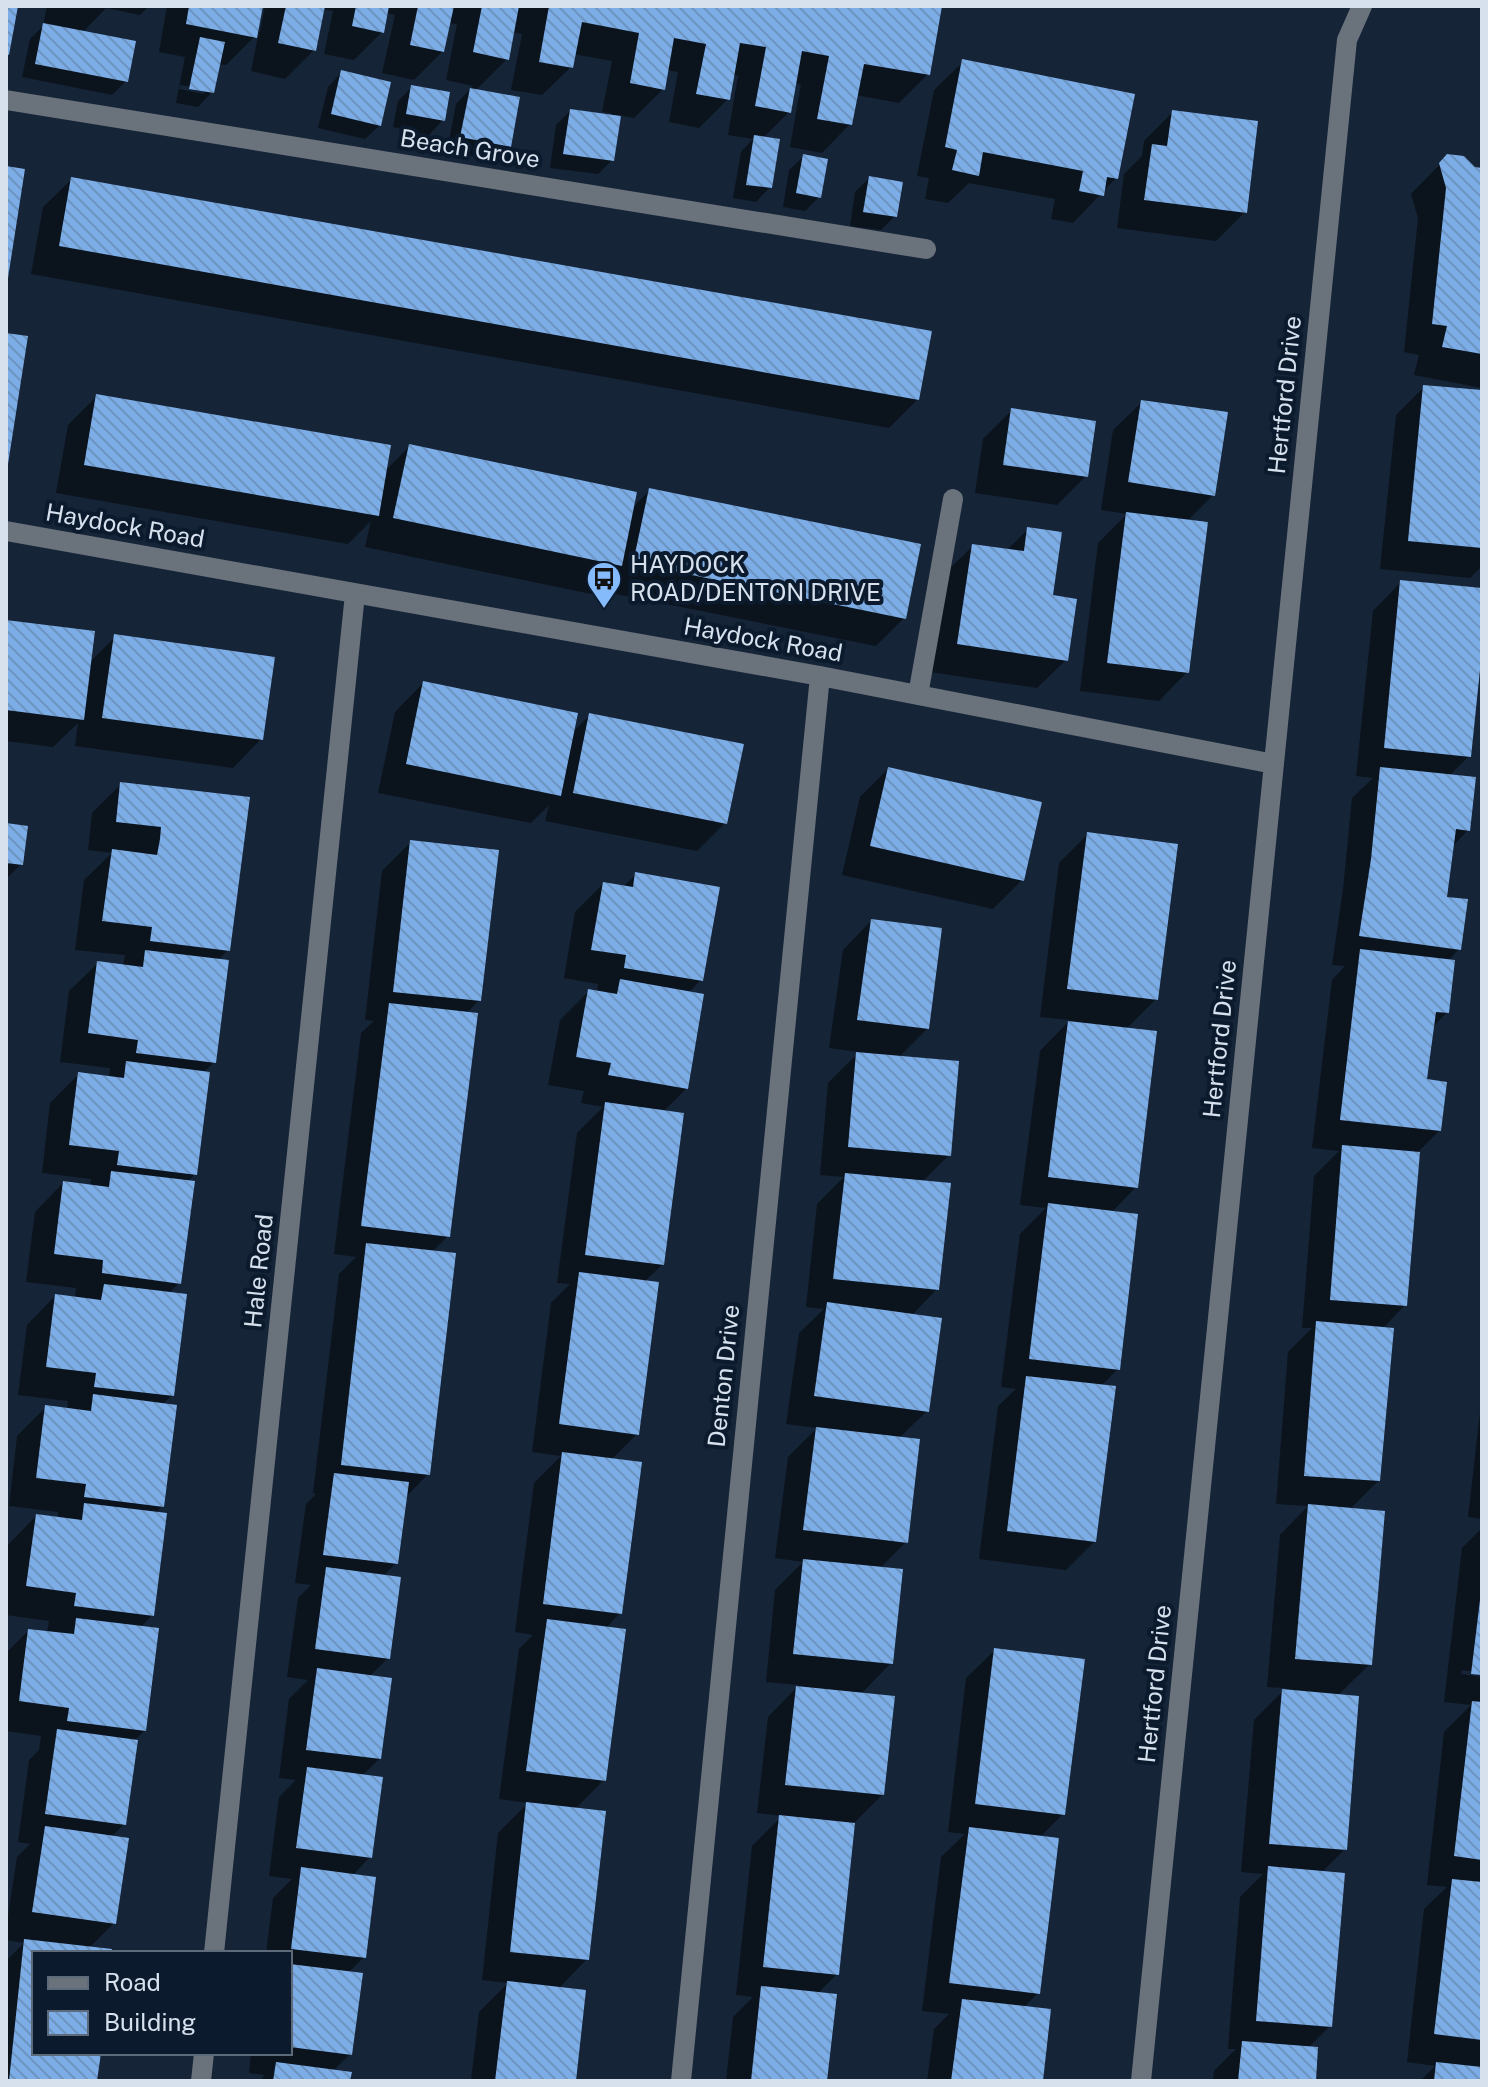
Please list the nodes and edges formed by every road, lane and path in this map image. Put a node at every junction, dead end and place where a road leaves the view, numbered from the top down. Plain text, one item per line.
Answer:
1 (1362, 6) edge
2 (6, 100) edge
3 (926, 249) dead end
4 (953, 499) dead end
5 (6, 531) edge
6 (355, 594) junction
7 (820, 676) junction
8 (918, 695) junction
9 (1274, 764) junction
10 (214, 1951) edge
11 (204, 2055) edge
12 (201, 2081) edge
13 (681, 2081) edge
14 (1141, 2081) edge

1 - 9 street, Hertford Drive
2 - 3 street, Beach Grove
4 - 8 street
5 - 6 street, Haydock Road
6 - 7 street, Haydock Road
6 - 10 street, Hale Road
7 - 8 street, Haydock Road
7 - 13 street, Denton Drive
8 - 9 street, Haydock Road
9 - 14 street, Hertford Drive
11 - 12 street

